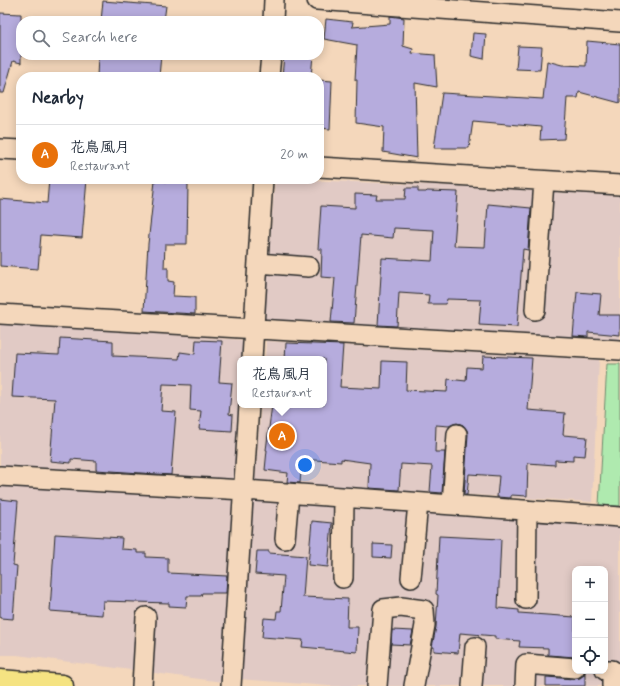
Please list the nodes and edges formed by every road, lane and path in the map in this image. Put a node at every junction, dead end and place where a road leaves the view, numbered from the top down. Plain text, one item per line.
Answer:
1 (274, 0) edge
2 (317, 0) edge
3 (273, 16) edge
4 (620, 22) edge
5 (271, 60) edge
6 (269, 72) edge
7 (0, 149) edge
8 (16, 150) edge
9 (324, 167) edge
10 (544, 181) junction
11 (263, 184) edge
12 (620, 185) edge
13 (258, 263) junction
14 (309, 267) dead end
15 (535, 310) dead end
16 (0, 314) edge
17 (254, 329) junction
18 (620, 350) edge
19 (252, 356) edge
20 (249, 408) edge
21 (457, 434) dead end
22 (0, 476) edge
23 (244, 490) junction
24 (289, 494) junction
25 (344, 498) junction
26 (418, 503) junction
27 (452, 505) junction
28 (527, 510) junction
29 (620, 517) edge
30 (285, 539) dead end
31 (343, 578) dead end
32 (411, 578) dead end
33 (526, 599) dead end
34 (146, 617) dead end
35 (475, 647) dead end
36 (572, 668) edge
37 (608, 670) edge
38 (0, 681) edge
39 (62, 686) edge
40 (142, 686) edge
41 (231, 686) edge
42 (377, 686) edge
43 (414, 686) edge
44 (472, 686) edge
45 (525, 686) edge
46 (612, 686) edge

1 - 3 street
2 - 4 street
5 - 6 street
7 - 8 street
9 - 10 street
10 - 12 street
10 - 15 street
11 - 13 street
13 - 14 street
13 - 17 street
16 - 17 street
17 - 18 street
17 - 19 street
20 - 23 street
21 - 27 street
22 - 23 street
23 - 24 street
23 - 41 street
24 - 25 street
24 - 30 street
25 - 26 street
25 - 31 street
26 - 27 street
26 - 32 street
27 - 28 street
28 - 29 street
28 - 33 street
34 - 40 street
35 - 44 street
36 - 45 street
37 - 46 street
38 - 39 highway
42 - 43 street

